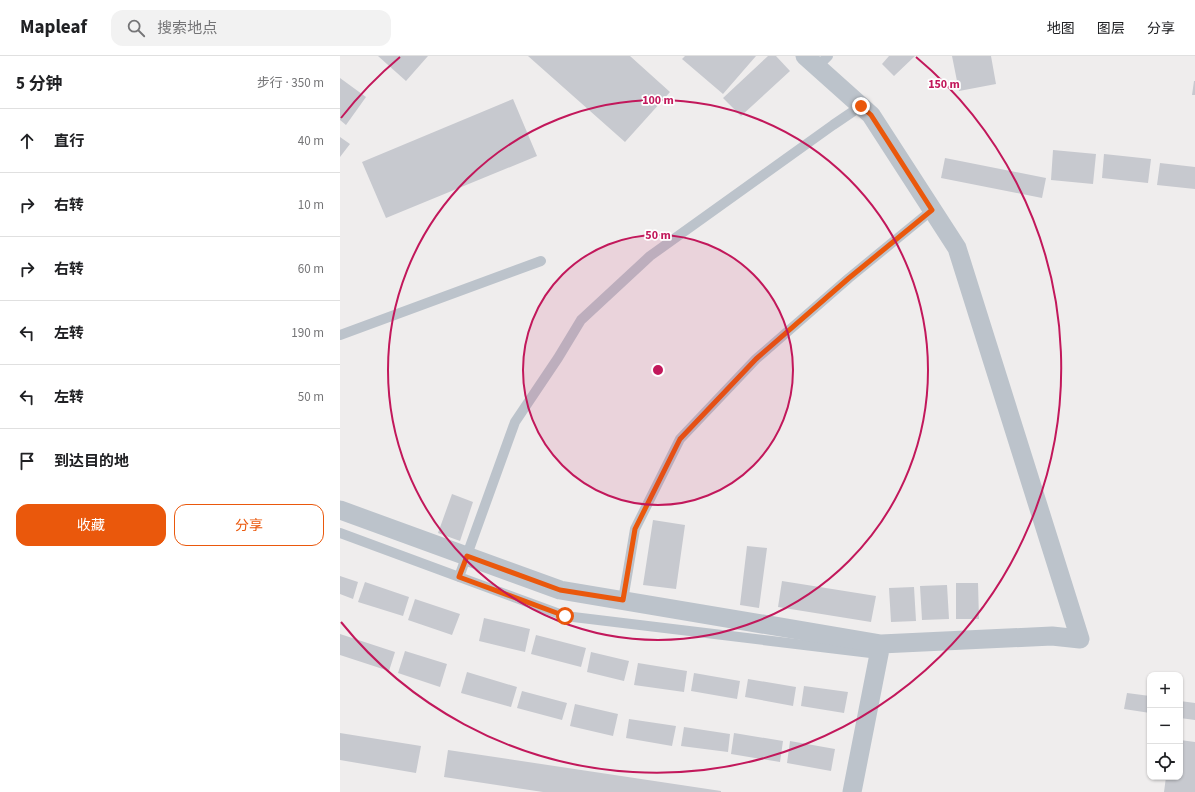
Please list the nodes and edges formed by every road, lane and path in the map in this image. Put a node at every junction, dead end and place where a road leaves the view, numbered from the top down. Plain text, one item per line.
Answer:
1 (816, 60) edge
2 (861, 106) junction
3 (932, 210) junction
4 (541, 261) dead end
5 (340, 335) edge
6 (340, 510) edge
7 (340, 533) edge
8 (467, 556) junction
9 (459, 577) junction
10 (623, 600) junction
11 (880, 649) junction
12 (852, 792) edge

1 - 2 street
2 - 3 street
2 - 8 lane
3 - 10 lane
3 - 11 street
4 - 5 lane
6 - 8 street
7 - 9 lane
8 - 9 lane
8 - 10 street
9 - 11 lane
10 - 11 street
11 - 12 street

